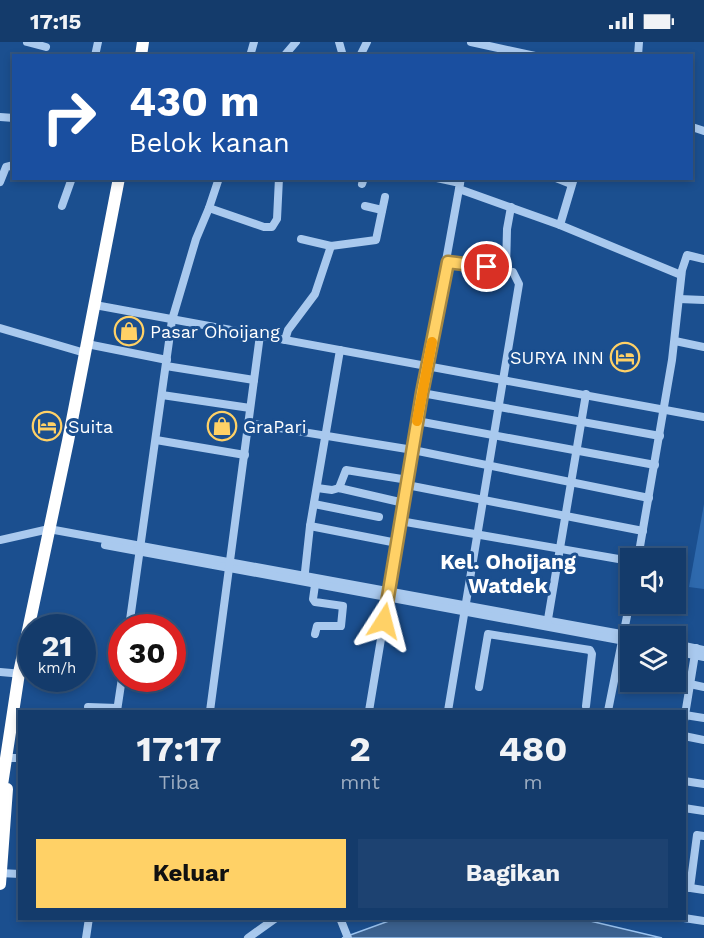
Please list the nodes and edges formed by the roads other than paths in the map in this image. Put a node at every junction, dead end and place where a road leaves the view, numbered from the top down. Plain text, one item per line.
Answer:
1 (27, 42) edge
2 (296, 42) edge
3 (471, 42) edge
4 (46, 48) edge
5 (485, 48) edge
6 (286, 54) edge
7 (522, 54) edge
8 (12, 166) edge
9 (71, 180) edge
10 (119, 180) edge
11 (125, 180) edge
12 (218, 180) edge
13 (279, 180) edge
14 (445, 180) edge
15 (573, 181) edge
16 (0, 182) edge
17 (460, 184) edge
18 (386, 197) dead end
19 (62, 206) dead end
20 (365, 206) dead end
21 (512, 207) junction
22 (209, 208) junction
23 (382, 210) junction
24 (560, 225) junction
25 (301, 239) dead end
26 (331, 246) junction
27 (704, 259) edge
28 (448, 262) junction
29 (506, 270) junction
30 (681, 275) junction
31 (679, 299) junction
32 (704, 300) edge
33 (97, 305) junction
34 (172, 320) junction
35 (0, 329) edge
36 (260, 335) junction
37 (285, 340) junction
38 (675, 341) junction
39 (704, 347) edge
40 (89, 349) junction
41 (340, 351) junction
42 (166, 363) junction
43 (427, 367) junction
44 (254, 380) junction
45 (504, 380) junction
46 (422, 393) junction
47 (586, 394) junction
48 (162, 395) junction
49 (499, 406) junction
50 (250, 408) junction
51 (664, 410) junction
52 (704, 417) edge
53 (417, 421) junction
54 (583, 421) junction
55 (248, 423) junction
56 (326, 435) junction
57 (494, 435) junction
58 (660, 436) junction
59 (156, 440) junction
60 (413, 450) junction
61 (577, 450) junction
62 (245, 455) junction
63 (655, 465) junction
64 (489, 466) junction
65 (572, 482) junction
66 (407, 483) junction
67 (317, 488) junction
68 (339, 488) junction
69 (649, 498) junction
70 (483, 500) junction
71 (404, 503) junction
72 (314, 504) junction
73 (566, 516) junction
74 (379, 517) dead end
75 (400, 522) junction
76 (310, 526) junction
77 (643, 531) junction
78 (50, 532) junction
79 (478, 534) junction
80 (0, 540) edge
81 (397, 543) junction
82 (560, 548) junction
83 (640, 548) edge
84 (140, 549) junction
85 (620, 559) edge
86 (229, 564) junction
87 (304, 579) junction
88 (315, 585) junction
89 (388, 594) junction
90 (465, 608) junction
91 (34, 614) edge
92 (36, 614) edge
93 (131, 614) edge
94 (547, 624) junction
95 (562, 630) junction
96 (315, 634) dead end
97 (620, 637) edge
98 (620, 637) edge
99 (559, 645) junction
100 (700, 652) edge
101 (620, 665) edge
102 (0, 672) edge
103 (18, 674) edge
104 (690, 684) junction
105 (479, 687) dead end
106 (704, 687) edge
107 (19, 692) edge
108 (20, 692) edge
109 (120, 692) edge
110 (586, 706) dead end
111 (88, 707) dead end
112 (19, 710) edge
113 (117, 710) edge
114 (210, 710) edge
115 (369, 710) edge
116 (448, 710) edge
117 (608, 710) edge
118 (686, 711) edge
119 (686, 718) edge
120 (704, 718) edge
121 (18, 722) edge
122 (686, 736) edge
123 (704, 740) edge
124 (15, 758) edge
125 (686, 781) edge
126 (704, 784) edge
127 (0, 798) edge
128 (686, 808) edge
129 (704, 811) edge
130 (704, 836) edge
131 (694, 866) junction
132 (704, 868) edge
133 (0, 873) edge
134 (18, 874) edge
135 (0, 884) edge
136 (687, 888) edge
137 (704, 890) edge
138 (686, 918) edge
139 (89, 920) edge
140 (273, 920) edge
141 (341, 920) edge
142 (704, 921) edge
143 (347, 934) edge
144 (86, 938) edge
145 (248, 938) edge

1 - 4 street
2 - 6 street
3 - 5 street
5 - 7 street
8 - 16 street
9 - 19 street
10 - 33 highway
11 - 33 highway
12 - 22 street
13 - 22 street
14 - 17 street
15 - 24 street
17 - 21 street
17 - 28 street
18 - 23 street
20 - 23 street
21 - 24 street
21 - 29 street
22 - 34 street
23 - 26 street
24 - 30 street
25 - 26 street
26 - 37 street
27 - 30 street
28 - 29 street
28 - 43 street
29 - 45 street
30 - 31 street
31 - 32 street
31 - 38 street
33 - 34 street
33 - 40 highway
34 - 36 street
34 - 42 street
35 - 40 street
36 - 37 street
36 - 44 street
37 - 41 street
38 - 39 street
38 - 51 street
40 - 42 street
40 - 78 highway
41 - 43 street
41 - 56 street
42 - 44 street
42 - 48 street
43 - 45 street
43 - 46 street
44 - 50 street
45 - 47 street
45 - 49 street
46 - 49 street
46 - 53 street
47 - 51 street
47 - 54 street
48 - 50 street
48 - 59 street
49 - 54 street
49 - 57 street
50 - 55 street
51 - 52 street
51 - 58 street
53 - 57 street
53 - 60 street
54 - 58 street
54 - 61 street
55 - 56 street
55 - 62 street
56 - 60 street
56 - 67 street
57 - 61 street
57 - 64 street
58 - 63 street
59 - 62 street
59 - 84 street
60 - 64 street
60 - 66 street
61 - 63 street
61 - 65 street
62 - 86 street
63 - 69 street
64 - 65 street
64 - 70 street
65 - 69 street
65 - 73 street
66 - 68 street
66 - 70 street
66 - 71 street
67 - 68 street
67 - 72 street
68 - 71 street
69 - 77 street
70 - 73 street
70 - 79 street
71 - 75 street
72 - 74 street
72 - 76 street
73 - 77 street
73 - 82 street
75 - 79 street
75 - 81 street
76 - 81 street
76 - 87 street
77 - 83 street
78 - 80 street
78 - 84 street
78 - 91 highway
78 - 92 highway
79 - 82 street
79 - 90 street
81 - 89 street
82 - 85 street
82 - 94 street
84 - 86 street
84 - 93 street
86 - 87 street
86 - 114 street
87 - 88 street
87 - 89 street
88 - 89 street
88 - 96 street
89 - 90 street
89 - 115 street
90 - 94 street
90 - 116 street
94 - 95 street
94 - 97 street
95 - 98 street
95 - 99 street
99 - 105 street
99 - 110 street
100 - 104 street
101 - 117 street
102 - 103 street
104 - 106 street
104 - 118 street
107 - 127 highway
108 - 112 highway
109 - 113 street
111 - 113 street
119 - 120 street
121 - 124 highway
122 - 123 street
124 - 133 highway
125 - 126 street
128 - 129 street
130 - 131 street
131 - 132 street
131 - 136 street
133 - 134 street
133 - 135 highway
136 - 137 street
138 - 142 street
139 - 144 street
140 - 145 street
141 - 143 street

